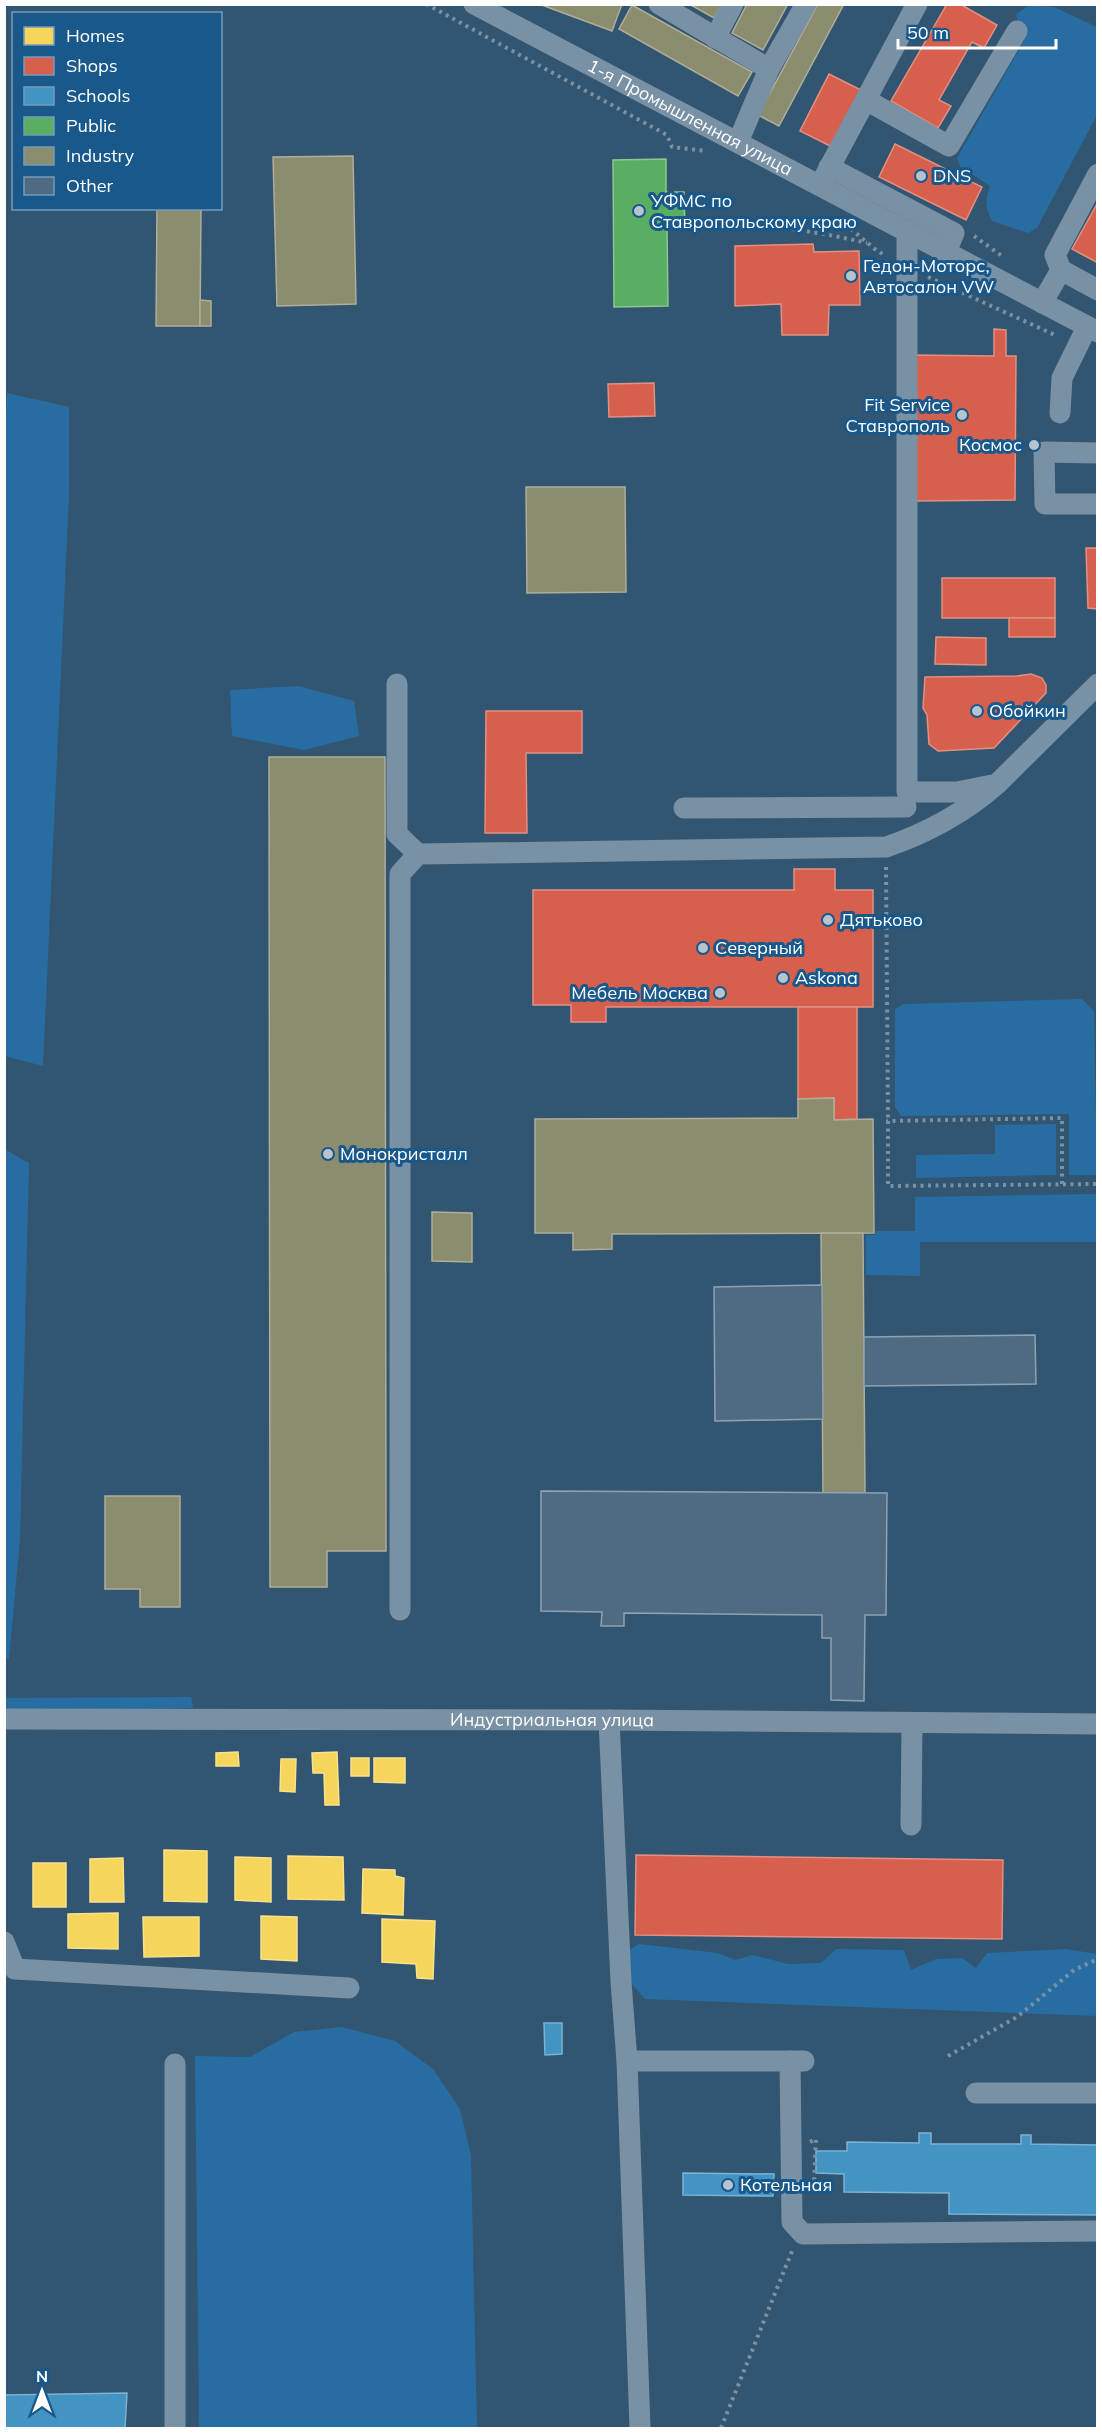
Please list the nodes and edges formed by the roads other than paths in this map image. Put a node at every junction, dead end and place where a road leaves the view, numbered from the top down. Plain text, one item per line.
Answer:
1 (474, 4) edge
2 (660, 4) edge
3 (733, 4) edge
4 (806, 4) edge
5 (917, 4) edge
6 (1017, 31) dead end
7 (716, 38) junction
8 (769, 69) junction
9 (866, 100) junction
10 (738, 142) junction
11 (1098, 174) edge
12 (825, 176) junction
13 (907, 232) junction
14 (946, 252) junction
15 (1061, 270) junction
16 (1098, 290) edge
17 (1042, 303) junction
18 (1087, 335) edge
19 (1060, 412) dead end
20 (1098, 453) edge
21 (1098, 504) edge
22 (397, 684) dead end
23 (1098, 684) edge
24 (997, 784) junction
25 (907, 800) junction
26 (684, 808) dead end
27 (896, 844) junction
28 (418, 854) junction
29 (400, 1610) dead end
30 (4, 1719) edge
31 (609, 1720) junction
32 (912, 1723) junction
33 (1098, 1724) edge
34 (911, 1825) dead end
35 (4, 1942) edge
36 (349, 1988) dead end
37 (627, 2061) junction
38 (175, 2064) dead end
39 (976, 2093) dead end
40 (1098, 2093) edge
41 (1098, 2231) edge
42 (175, 2428) edge
43 (640, 2428) edge

1 - 10 street, 1-я Промышленная улица
2 - 7 street
3 - 7 street
4 - 8 street
5 - 9 street
6 - 9 street
7 - 8 street
8 - 10 street
9 - 12 street
10 - 12 street, 1-я Промышленная улица
11 - 15 street
12 - 13 street, 1-я Промышленная улица
12 - 14 street
13 - 14 street, 1-я Промышленная улица
13 - 25 street
14 - 17 street, 1-я Промышленная улица
15 - 16 street
15 - 17 street
17 - 18 street, 1-я Промышленная улица
18 - 19 street
20 - 21 street
22 - 28 street
23 - 24 street
24 - 25 street
24 - 27 street
25 - 26 street
25 - 27 street
27 - 28 street
28 - 29 street
30 - 31 street, Индустриальная улица
31 - 32 street, Индустриальная улица
31 - 37 street
32 - 33 street, Индустриальная улица
32 - 34 street
35 - 36 street
37 - 41 street
37 - 43 street
38 - 42 street
39 - 40 street

